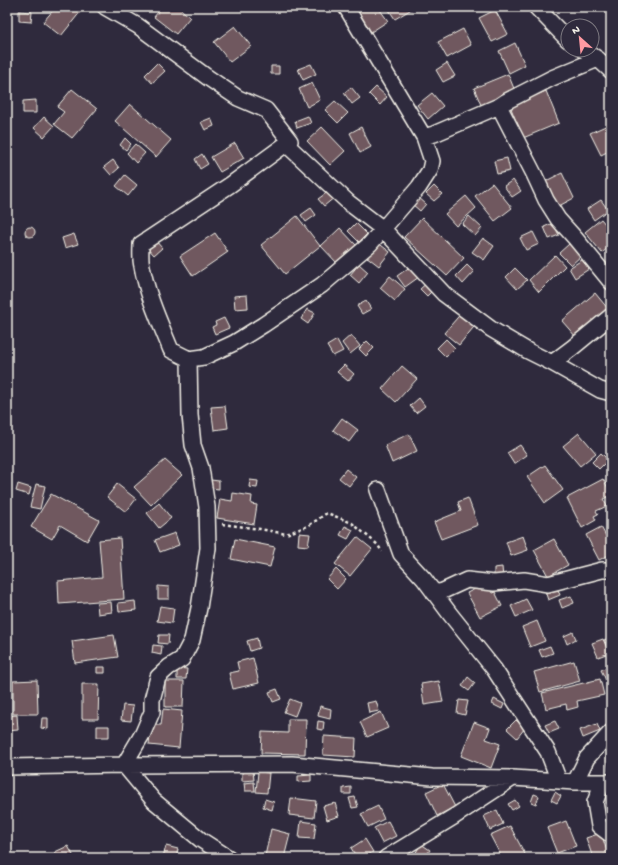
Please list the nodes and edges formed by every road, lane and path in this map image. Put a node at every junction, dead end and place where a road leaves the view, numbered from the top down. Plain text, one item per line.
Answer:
1 (105, 7) edge
2 (346, 7) edge
3 (536, 7) edge
4 (560, 32) edge
5 (598, 59) joint
6 (611, 71) edge
7 (499, 106) junction
8 (424, 137) junction
9 (286, 144) junction
10 (383, 229) junction
11 (611, 282) edge
12 (611, 316) edge
13 (189, 359) junction
14 (552, 363) junction
15 (611, 393) edge
16 (378, 490) dead end
17 (207, 507) junction
18 (385, 557) dead end
19 (611, 570) edge
20 (434, 593) junction
21 (611, 732) edge
22 (124, 765) junction
23 (7, 767) edge
24 (513, 778) junction
25 (559, 781) junction
26 (575, 782) junction
27 (607, 782) edge
28 (611, 835) edge
29 (229, 858) edge
30 (386, 858) edge

1 - 9 street
2 - 8 street
3 - 4 street
5 - 6 street
5 - 7 street
7 - 8 street
7 - 11 street
8 - 10 street
9 - 10 street
9 - 13 street
10 - 13 street
10 - 14 street
12 - 14 street
13 - 17 street
14 - 15 street
16 - 20 street
17 - 18 path
17 - 22 street
19 - 20 street
20 - 25 street
21 - 26 street
22 - 23 street
22 - 24 street
22 - 29 street
24 - 25 street
24 - 30 street
25 - 26 street
26 - 27 street
27 - 28 street

